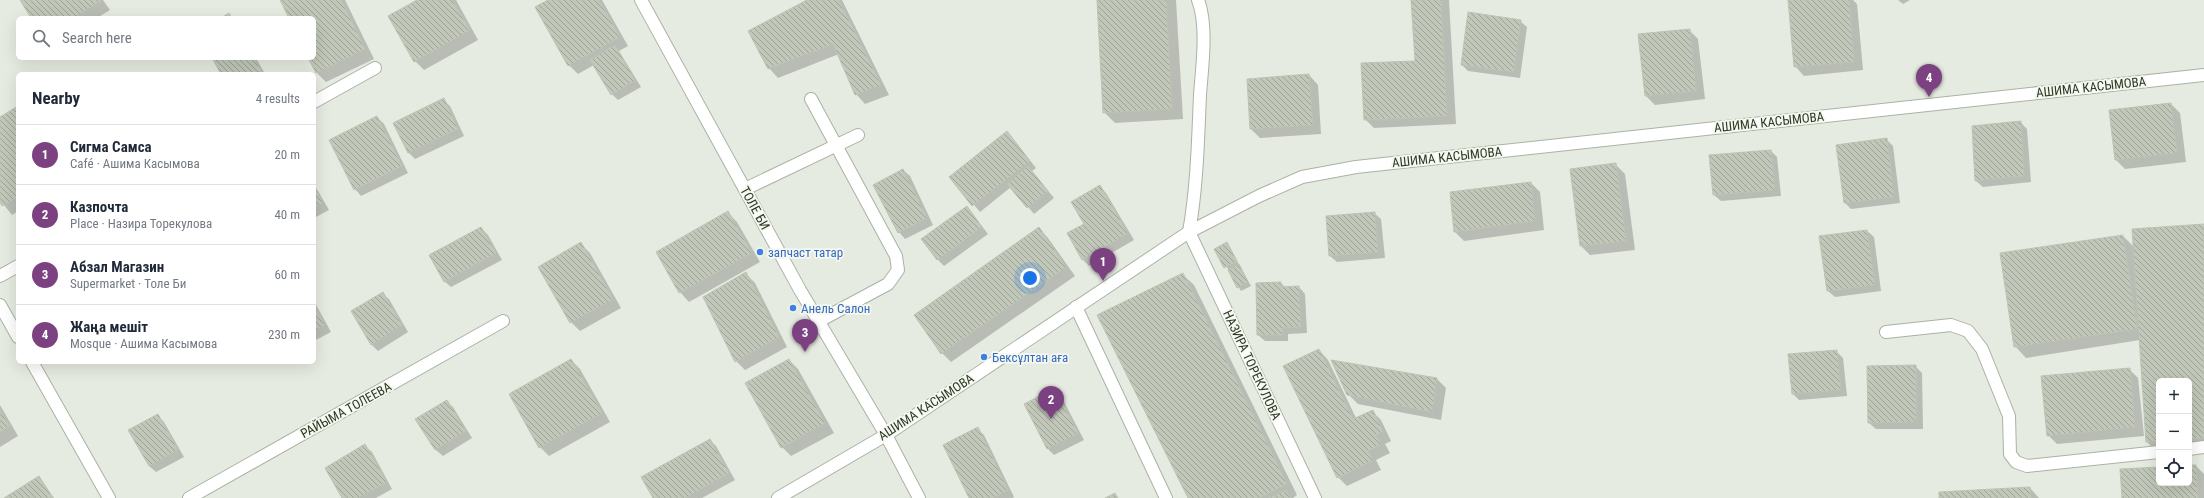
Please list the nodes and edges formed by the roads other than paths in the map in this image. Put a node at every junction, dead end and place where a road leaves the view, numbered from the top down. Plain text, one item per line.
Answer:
1 (641, 0) edge
2 (1198, 0) edge
3 (375, 68) dead end
4 (2204, 75) edge
5 (811, 99) dead end
6 (316, 101) edge
7 (858, 135) dead end
8 (836, 146) junction
9 (745, 189) junction
10 (1189, 232) junction
11 (16, 267) edge
12 (0, 276) edge
13 (0, 305) edge
14 (1076, 308) junction
15 (502, 321) dead end
16 (819, 321) junction
17 (1886, 332) dead end
18 (16, 333) edge
19 (33, 364) edge
20 (886, 435) junction
21 (2204, 447) edge
22 (2192, 449) edge
23 (2156, 452) edge
24 (109, 498) edge
25 (189, 498) edge
26 (778, 498) edge
27 (919, 498) edge
28 (1166, 498) edge
29 (1315, 498) edge

1 - 9 street, ТОЛЕ БИ
2 - 10 street
3 - 6 street
4 - 10 street, АШИМА КАСЫМОВА
5 - 8 street
7 - 8 street
8 - 9 street
8 - 16 street
9 - 16 street, ТОЛЕ БИ
10 - 14 street, АШИМА КАСЫМОВА
10 - 29 street, НАЗИРА ТОРЕКУЛОВА
11 - 12 street
13 - 18 street
14 - 20 street, АШИМА КАСЫМОВА
14 - 28 street
15 - 25 street, РАЙЫМА ТОЛЕЕВА
16 - 20 street, ТОЛЕ БИ
17 - 23 street
19 - 24 street
20 - 26 street, АШИМА КАСЫМОВА
20 - 27 street, ТОЛЕ БИ
21 - 22 street

